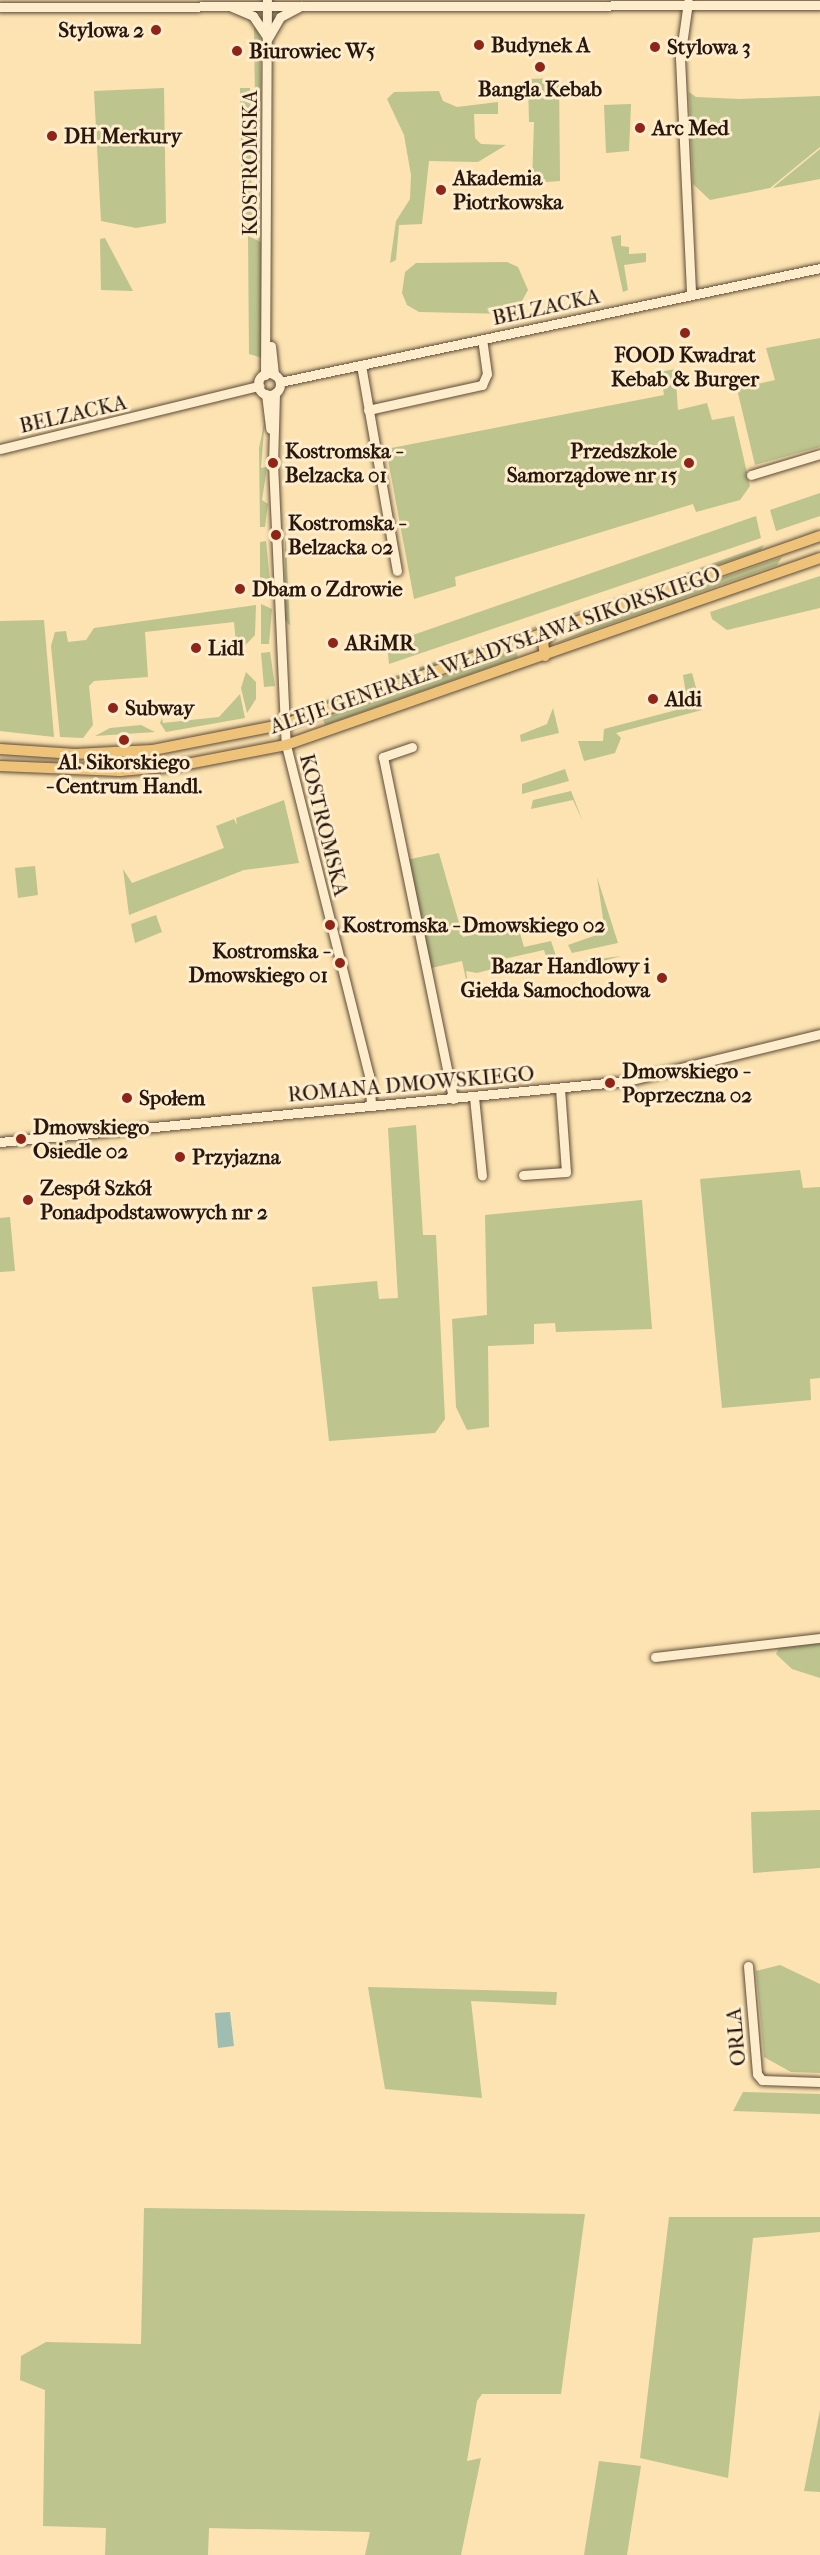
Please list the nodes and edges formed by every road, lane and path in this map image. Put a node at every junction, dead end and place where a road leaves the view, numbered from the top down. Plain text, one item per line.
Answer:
1 (239, 0) edge
2 (295, 0) edge
3 (267, 2) edge
4 (14, 3) edge
5 (584, 3) edge
6 (688, 3) edge
7 (806, 3) edge
8 (306, 4) junction
9 (228, 5) junction
10 (820, 5) edge
11 (0, 7) edge
12 (268, 38) junction
13 (820, 268) edge
14 (691, 295) junction
15 (482, 340) junction
16 (361, 365) junction
17 (273, 377) junction
18 (266, 391) junction
19 (369, 410) junction
20 (0, 449) edge
21 (820, 454) edge
22 (751, 475) dead end
23 (820, 536) edge
24 (820, 558) edge
25 (397, 571) dead end
26 (552, 632) junction
27 (545, 656) junction
28 (285, 724) junction
29 (286, 745) junction
30 (412, 747) dead end
31 (0, 749) edge
32 (0, 766) edge
33 (820, 1034) edge
34 (560, 1088) junction
35 (474, 1097) junction
36 (453, 1099) junction
37 (371, 1106) junction
38 (0, 1142) edge
39 (523, 1175) dead end
40 (482, 1176) dead end
41 (820, 1638) edge
42 (655, 1657) dead end
43 (748, 1966) dead end
44 (820, 2082) edge

1 - 9 street
2 - 8 street
3 - 8 street
3 - 9 street
3 - 12 street, KOSTROMSKA
4 - 9 street
4 - 11 street
5 - 6 street
5 - 8 street
6 - 7 street
6 - 14 street
7 - 10 street
8 - 12 street
9 - 12 street
12 - 17 street, KOSTROMSKA
13 - 14 street, BELZACKA
14 - 15 street, BELZACKA
15 - 16 street, BELZACKA
15 - 19 street
16 - 17 street, BELZACKA
16 - 19 street
17 - 18 street
17 - 18 street
18 - 20 street, BELZACKA
18 - 28 street, KOSTROMSKA
19 - 25 street
21 - 22 street
23 - 26 main road, ALEJE GENERAŁA WŁADYSŁAWA SIKORSKIEGO
24 - 27 main road, ALEJE GENERAŁA WŁADYSŁAWA SIKORSKIEGO
26 - 27 main road
26 - 28 main road, ALEJE GENERAŁA WŁADYSŁAWA SIKORSKIEGO
27 - 29 main road, ALEJE GENERAŁA WŁADYSŁAWA SIKORSKIEGO
28 - 29 street, KOSTROMSKA
28 - 31 main road, ALEJE GENERAŁA WŁADYSŁAWA SIKORSKIEGO
29 - 32 main road, ALEJE GENERAŁA WŁADYSŁAWA SIKORSKIEGO
29 - 37 street, KOSTROMSKA
30 - 36 street
33 - 34 street, ROMANA DMOWSKIEGO
34 - 35 street, ROMANA DMOWSKIEGO
34 - 39 street
35 - 36 street, ROMANA DMOWSKIEGO
35 - 40 street
36 - 37 street, ROMANA DMOWSKIEGO
37 - 38 street, ROMANA DMOWSKIEGO
41 - 42 street
43 - 44 street, ORLA

